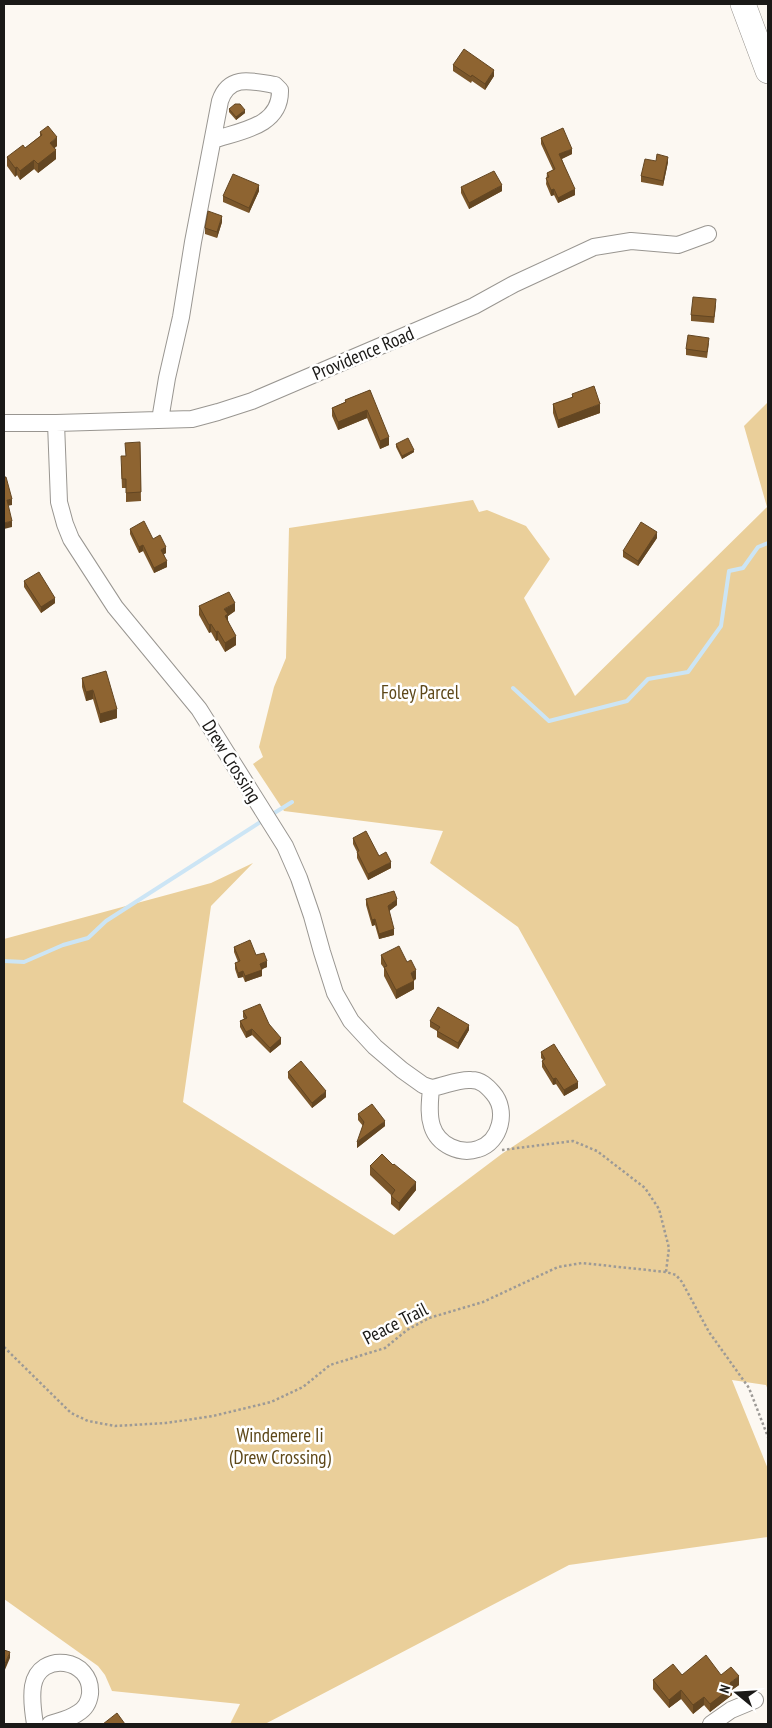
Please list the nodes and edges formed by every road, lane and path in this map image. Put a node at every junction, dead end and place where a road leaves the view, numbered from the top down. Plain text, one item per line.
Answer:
1 (743, 4) edge
2 (768, 72) edge
3 (213, 140) dead end
4 (708, 234) dead end
5 (160, 420) junction
6 (4, 423) edge
7 (56, 423) junction
8 (431, 1088) junction
9 (478, 1149) junction
10 (666, 1272) junction
11 (4, 1346) edge
12 (768, 1437) edge
13 (755, 1700) dead end
14 (35, 1724) edge
15 (50, 1724) edge
16 (711, 1724) edge

1 - 2 highway
3 - 5 street
4 - 5 street, Providence Road
5 - 7 street, Providence Road
6 - 7 street, Providence Road
7 - 8 street, Drew Crossing
8 - 9 street
8 - 9 street
9 - 10 path
10 - 11 path, Peace Trail
10 - 12 path
13 - 16 street
14 - 15 street

